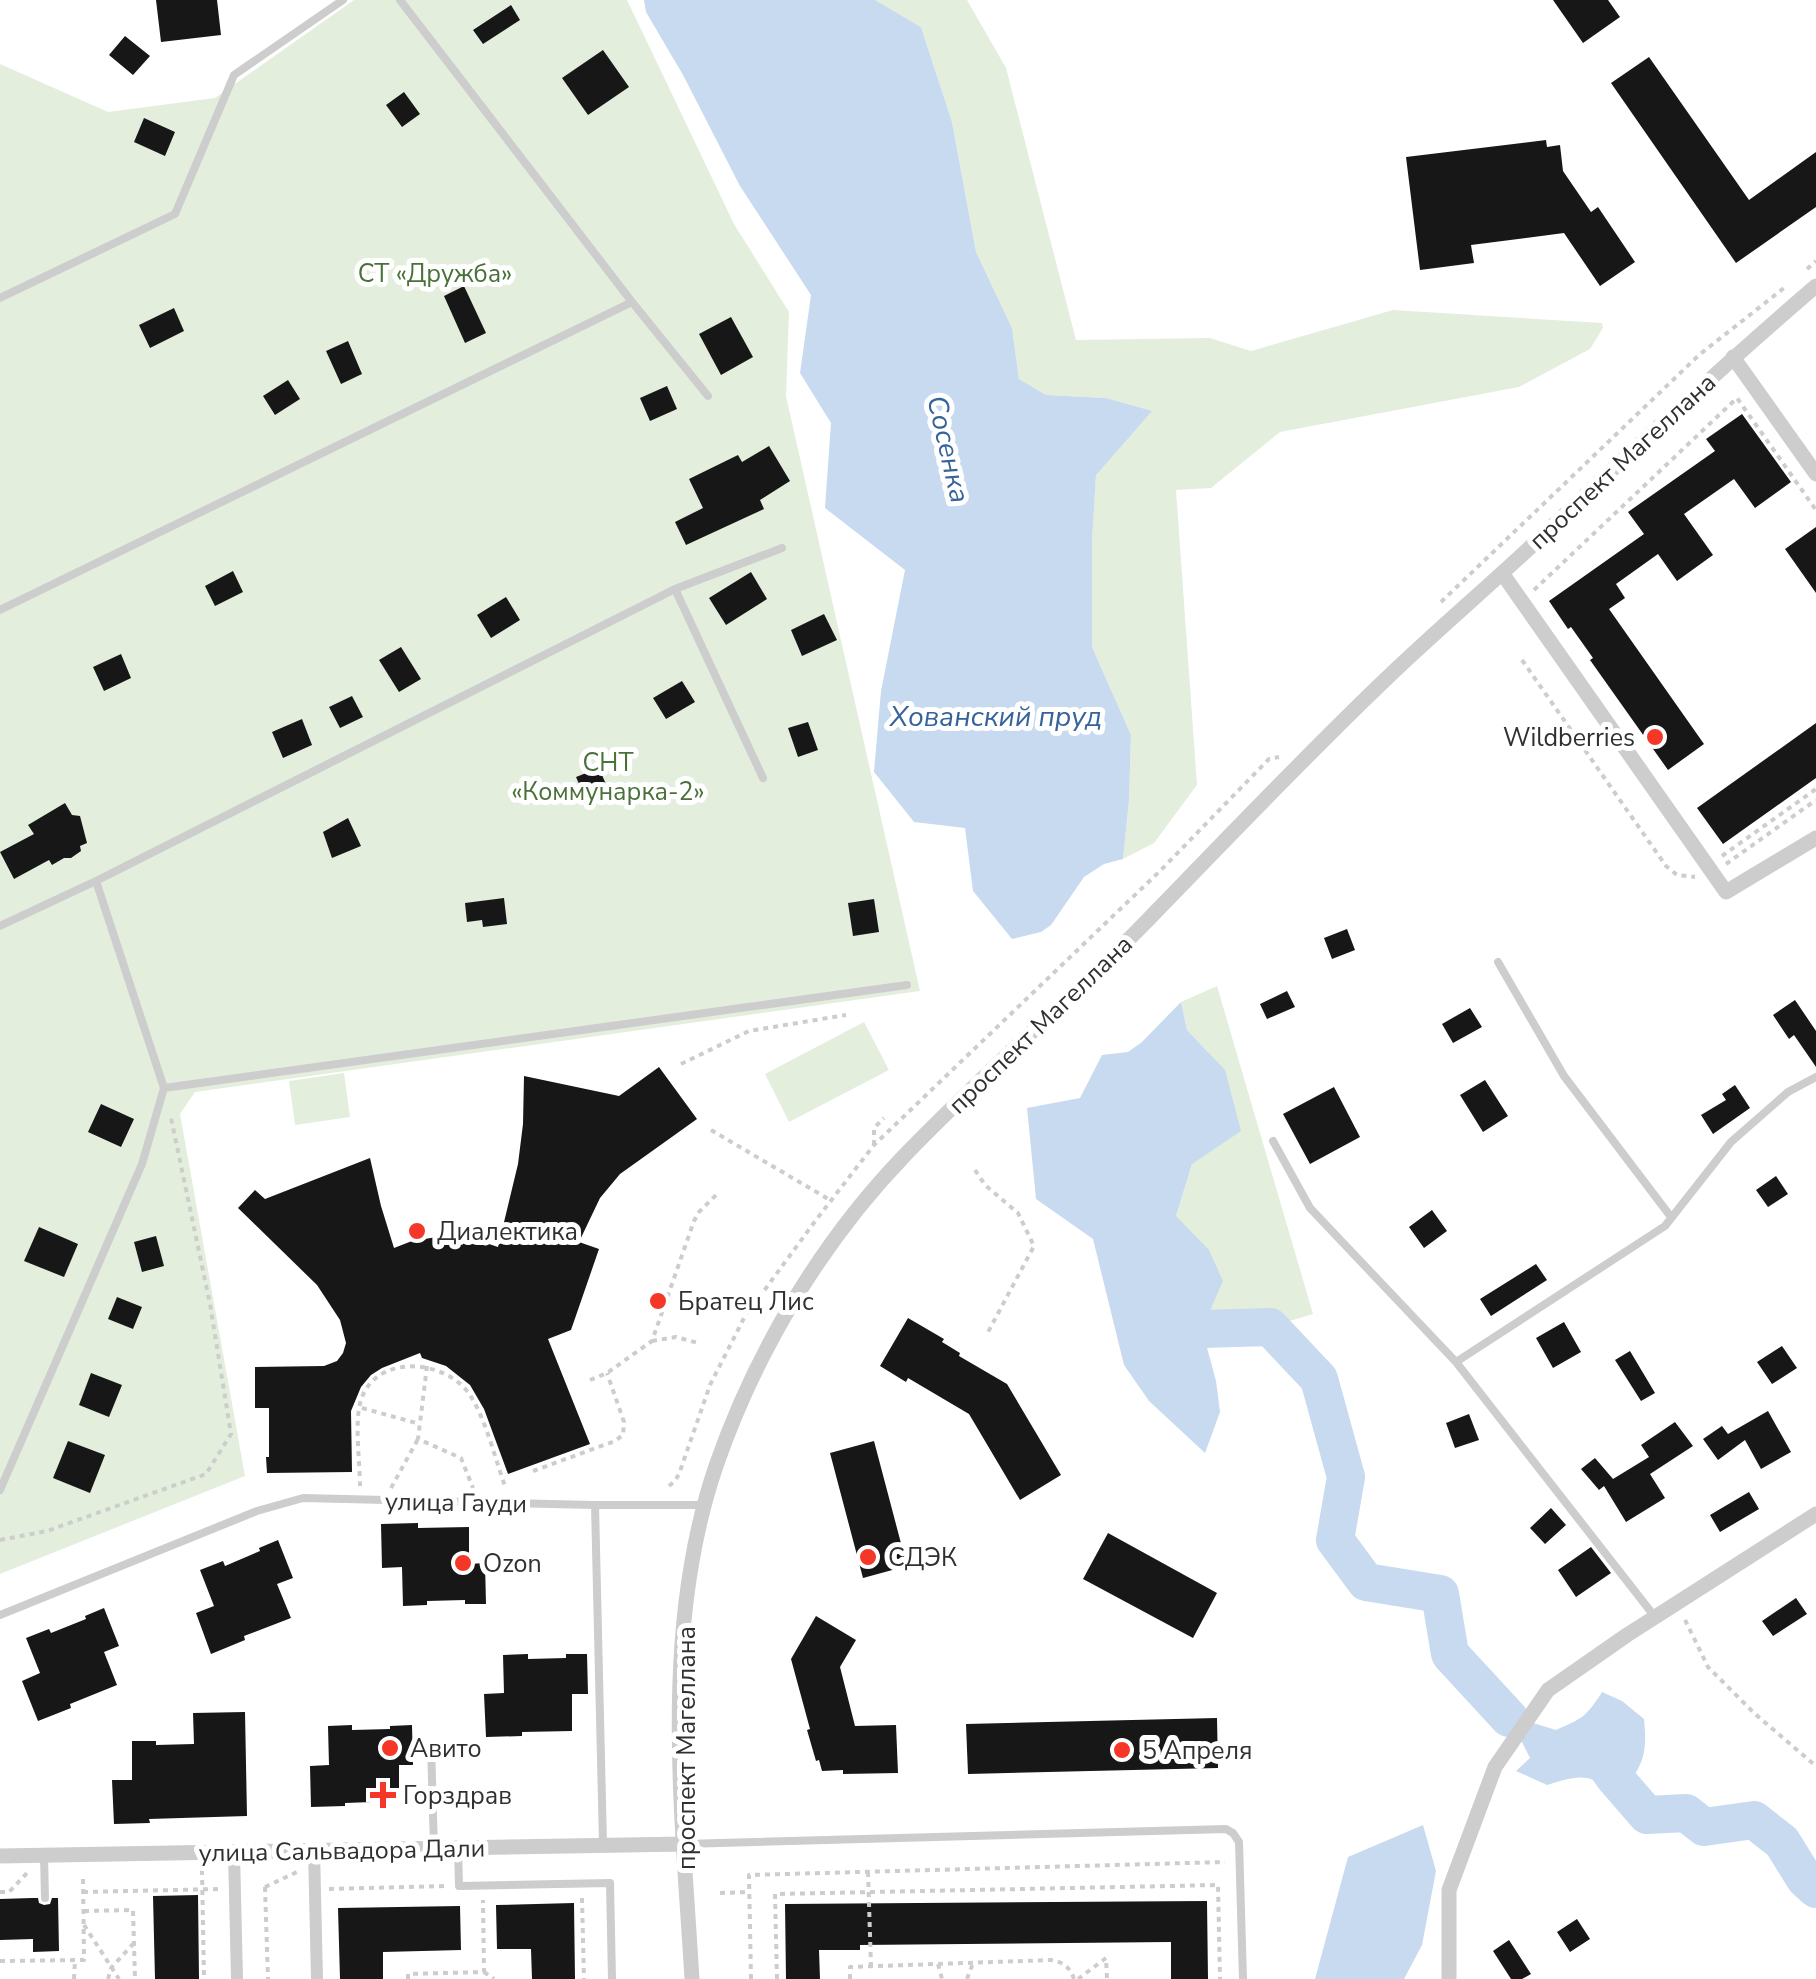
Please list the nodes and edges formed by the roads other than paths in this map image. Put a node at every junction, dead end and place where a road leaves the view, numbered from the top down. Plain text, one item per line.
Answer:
1 (343, 0) edge
2 (400, 0) edge
3 (1816, 286) edge
4 (0, 298) edge
5 (632, 302) junction
6 (1733, 357) junction
7 (708, 396) dead end
8 (1816, 474) edge
9 (782, 548) dead end
10 (1502, 573) junction
11 (675, 589) junction
12 (0, 610) edge
13 (763, 778) dead end
14 (1816, 838) edge
15 (96, 881) junction
16 (0, 926) edge
17 (1498, 962) dead end
18 (908, 985) dead end
19 (1816, 1076) edge
20 (164, 1088) junction
21 (1273, 1141) dead end
22 (1671, 1217) junction
23 (1456, 1362) junction
24 (0, 1490) edge
25 (594, 1505) junction
26 (704, 1505) junction
27 (1816, 1514) edge
28 (0, 1615) edge
29 (1655, 1617) junction
30 (431, 1746) dead end
31 (684, 1844) junction
32 (603, 1845) junction
33 (434, 1848) junction
34 (458, 1848) junction
35 (234, 1852) junction
36 (44, 1855) junction
37 (0, 1856) edge
38 (314, 1857) junction
39 (45, 1898) dead end
40 (236, 1979) edge
41 (317, 1979) edge
42 (612, 1979) edge
43 (692, 1979) edge
44 (1242, 1979) edge
45 (1448, 1979) edge

1 - 4 lane
2 - 5 lane
3 - 6 street, проспект Магеллана
5 - 7 lane
5 - 12 lane
6 - 8 street
6 - 10 street, проспект Магеллана
9 - 11 lane
10 - 14 street
10 - 26 street, проспект Магеллана
11 - 13 lane
11 - 15 lane
15 - 16 lane
15 - 20 lane
17 - 22 lane
18 - 20 lane
19 - 22 lane
20 - 24 lane
21 - 23 lane
22 - 23 lane
23 - 29 lane
25 - 26 lane, улица Гауди
25 - 28 lane, улица Гауди
25 - 32 lane
26 - 31 street, проспект Магеллана
27 - 29 street
29 - 45 street
30 - 33 lane
31 - 32 street, улица Сальвадора Дали
31 - 43 street, проспект Магеллана
31 - 44 lane
32 - 34 street, улица Сальвадора Дали
33 - 34 street, улица Сальвадора Дали
33 - 38 street, улица Сальвадора Дали
34 - 42 lane
35 - 36 street, улица Сальвадора Дали
35 - 38 street, улица Сальвадора Дали
35 - 40 street
36 - 37 street, улица Сальвадора Дали
36 - 39 lane
38 - 41 street

